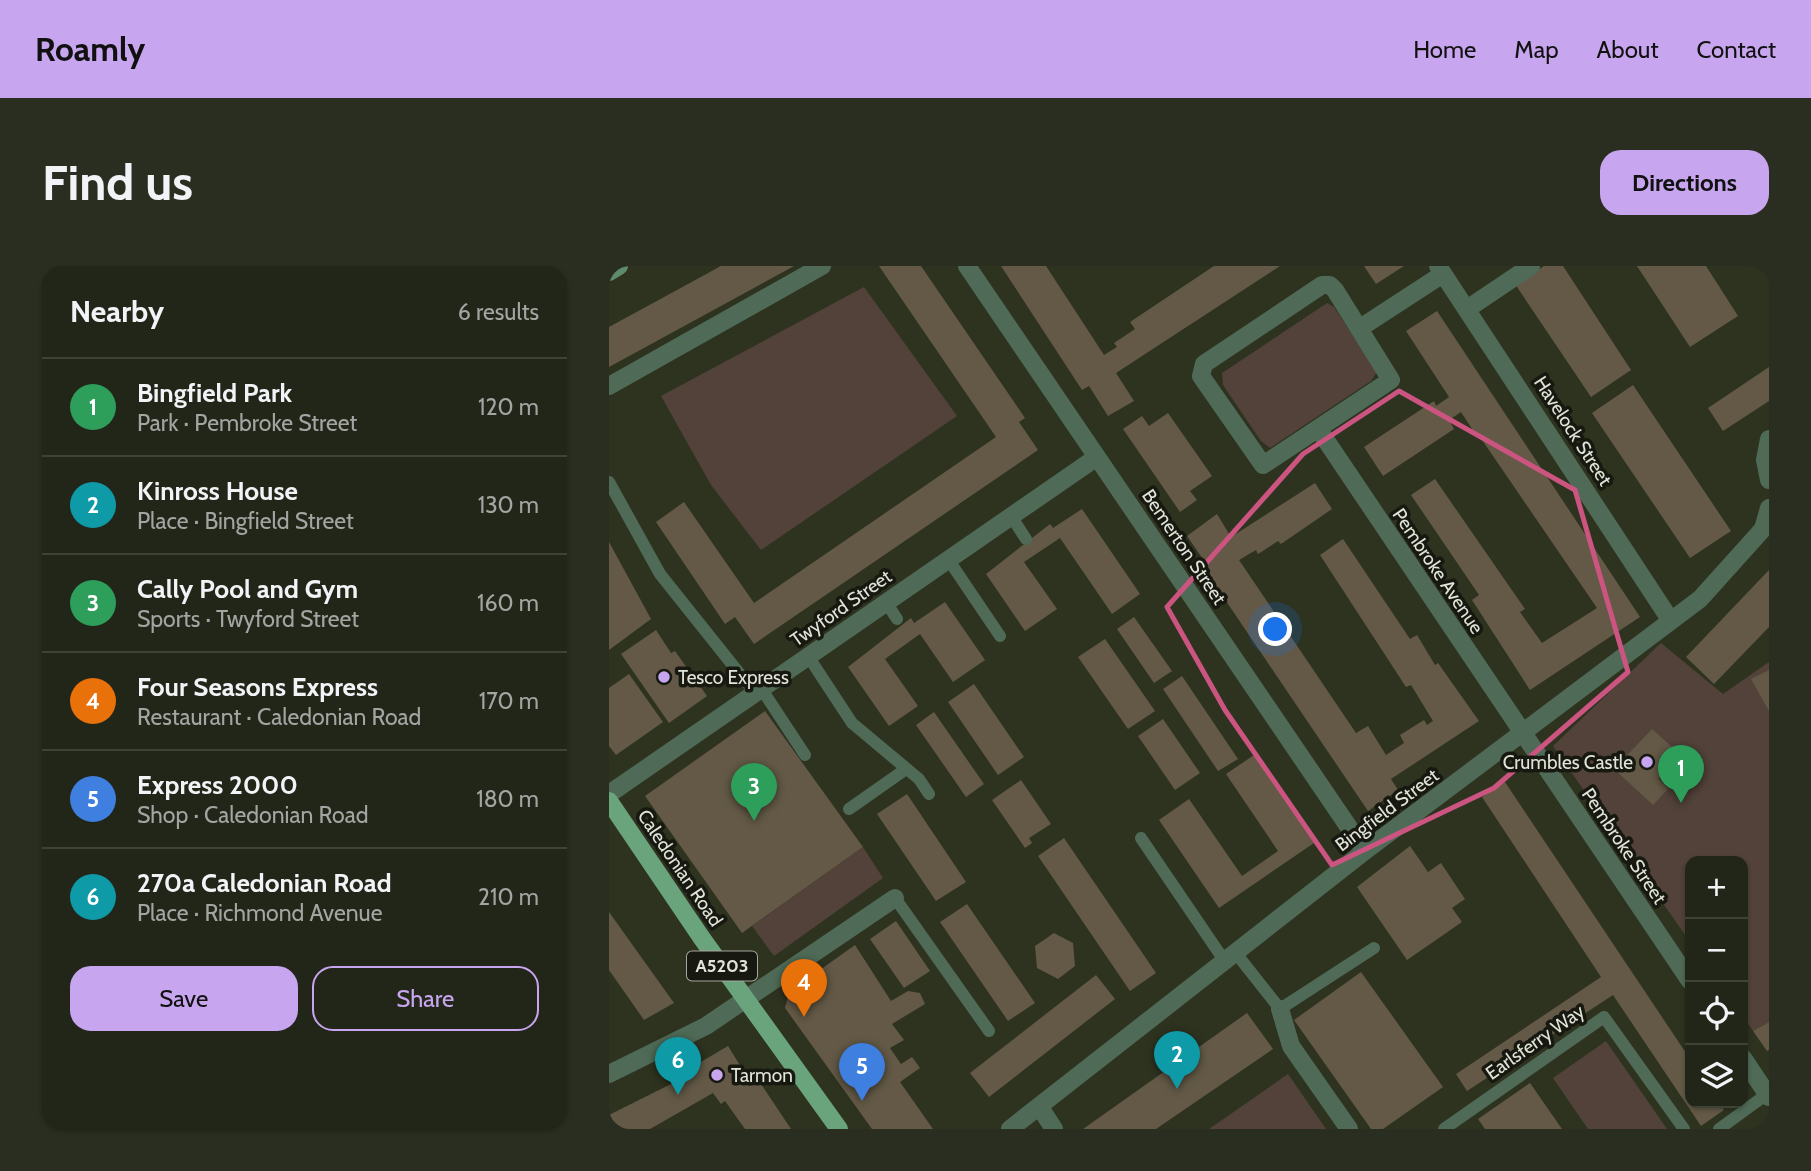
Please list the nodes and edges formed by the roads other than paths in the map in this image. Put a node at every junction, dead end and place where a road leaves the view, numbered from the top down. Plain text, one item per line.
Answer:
1 (618, 266) edge
2 (822, 266) edge
3 (967, 266) edge
4 (1531, 266) edge
5 (1440, 270) edge
6 (609, 272) edge
7 (1467, 309) junction
8 (1360, 328) junction
9 (609, 386) edge
10 (1319, 430) junction
11 (1769, 439) edge
12 (1097, 457) junction
13 (1769, 480) edge
14 (609, 482) edge
15 (1769, 508) edge
16 (1011, 516) junction
17 (1026, 539) dead end
18 (948, 559) junction
19 (886, 602) junction
20 (897, 619) dead end
21 (1671, 621) junction
22 (1000, 636) dead end
23 (808, 656) junction
24 (758, 691) junction
25 (1523, 735) junction
26 (806, 755) dead end
27 (907, 769) junction
28 (609, 794) edge
29 (929, 794) dead end
30 (609, 801) edge
31 (849, 809) dead end
32 (1141, 838) dead end
33 (1366, 851) junction
34 (895, 898) joint
35 (1374, 948) dead end
36 (1230, 956) junction
37 (1685, 974) edge
38 (746, 999) junction
39 (1280, 1009) junction
40 (989, 1031) dead end
41 (1748, 1066) edge
42 (609, 1074) edge
43 (1768, 1096) edge
44 (1039, 1106) junction
45 (839, 1129) edge
46 (1010, 1129) edge
47 (1054, 1129) edge
48 (1349, 1129) edge
49 (1444, 1129) edge
50 (1684, 1129) edge
51 (1719, 1129) edge

1 - 6 main road
2 - 9 street
3 - 12 street, Bemerton Street
4 - 7 street
5 - 7 street, Havelock Street
5 - 8 street
7 - 21 street, Havelock Street
8 - 10 street
8 - 10 street
10 - 25 street, Pembroke Avenue
11 - 13 street
12 - 16 street, Twyford Street
12 - 33 street, Bemerton Street
14 - 24 lane
15 - 21 street, Bingfield Street
16 - 17 lane
16 - 18 street, Twyford Street
18 - 19 street, Twyford Street
18 - 22 lane
19 - 20 lane
19 - 23 street, Twyford Street
21 - 25 street, Bingfield Street
23 - 24 street, Twyford Street
23 - 27 lane
24 - 26 lane
24 - 28 street, Twyford Street
25 - 33 street, Bingfield Street
25 - 37 street, Pembroke Street
27 - 29 lane
27 - 31 lane
30 - 38 main road, Caledonian Road / A5203
32 - 36 lane
33 - 36 street, Bingfield Street
34 - 38 street
34 - 40 lane
35 - 39 lane
36 - 39 lane
36 - 44 street, Bingfield Street
38 - 42 street
38 - 45 main road, Caledonian Road / A5203
39 - 48 street
41 - 43 street
43 - 51 lane
44 - 46 street, Bingfield Street
44 - 47 street
49 - 50 lane, Earlsferry Way

